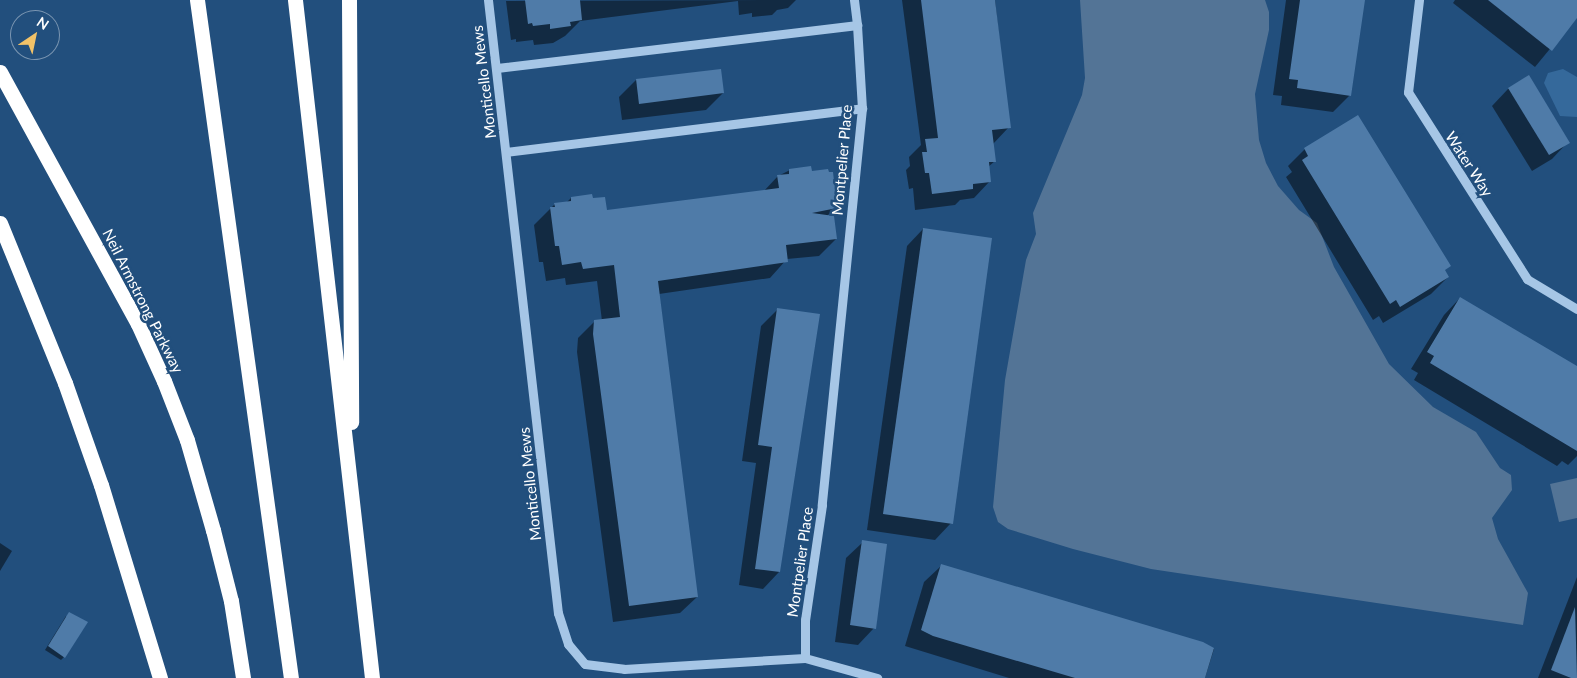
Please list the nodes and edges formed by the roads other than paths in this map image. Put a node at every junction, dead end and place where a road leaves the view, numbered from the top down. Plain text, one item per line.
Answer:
1 (198, 0) edge
2 (295, 0) edge
3 (349, 0) edge
4 (488, 0) edge
5 (854, 0) edge
6 (1420, 0) edge
7 (857, 25) junction
8 (497, 68) junction
9 (0, 72) edge
10 (862, 108) junction
11 (506, 152) junction
12 (0, 222) edge
13 (1577, 309) edge
14 (351, 496) junction
15 (805, 658) junction
16 (160, 678) edge
17 (242, 678) edge
18 (291, 678) edge
19 (372, 678) edge
20 (877, 678) edge

1 - 18 highway
2 - 14 highway
3 - 14 highway
4 - 8 street, Monticello Mews
5 - 7 street, Montpelier Place
6 - 13 street, Water Way
7 - 8 street
7 - 10 street, Montpelier Place
8 - 11 street, Monticello Mews
9 - 17 highway, Neil Armstrong Parkway
10 - 11 street
10 - 15 street, Montpelier Place
11 - 15 street, Monticello Mews
12 - 16 highway
14 - 19 highway
15 - 20 street, Monticello Mews

